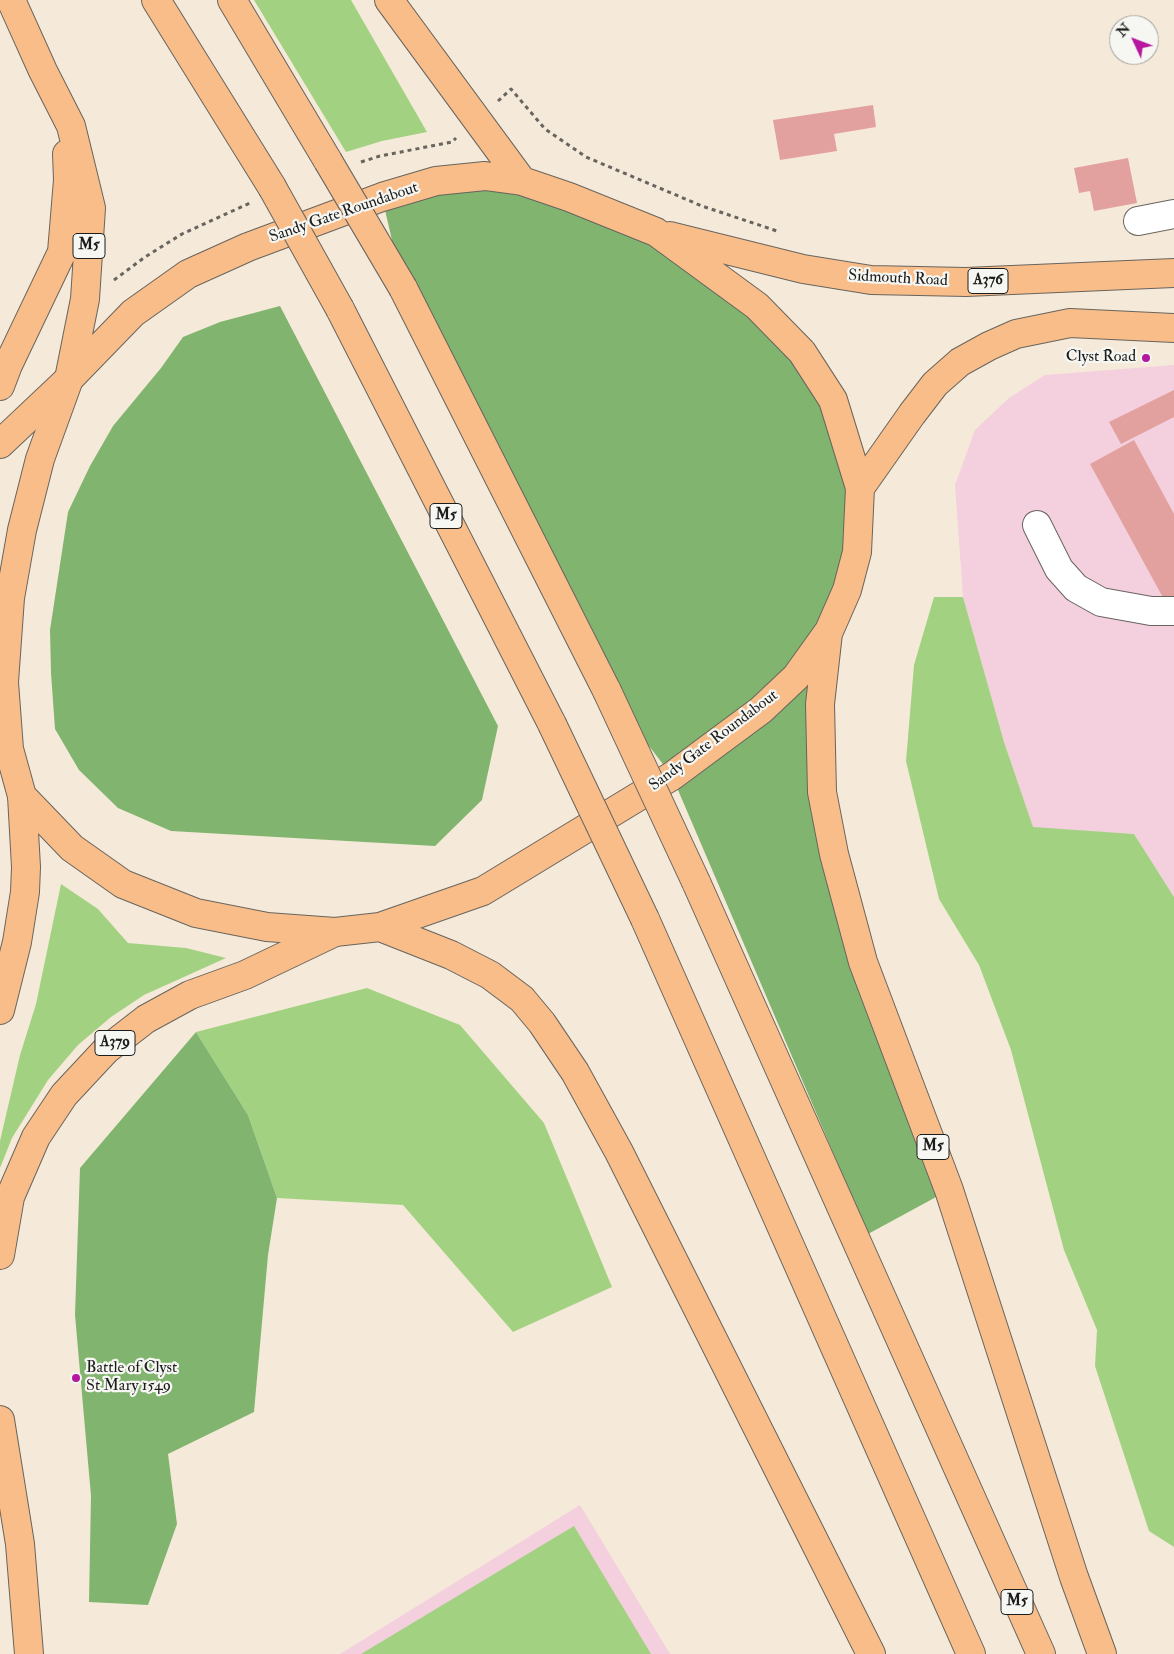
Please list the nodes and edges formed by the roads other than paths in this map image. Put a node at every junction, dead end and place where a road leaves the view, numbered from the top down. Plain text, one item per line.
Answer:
1 (11, 0) edge
2 (156, 0) edge
3 (232, 0) edge
4 (388, 0) edge
5 (65, 116) junction
6 (522, 181) junction
7 (1174, 214) edge
8 (1138, 221) dead end
9 (656, 232) junction
10 (1174, 273) edge
11 (1174, 328) edge
12 (69, 379) junction
13 (0, 386) edge
14 (0, 444) edge
15 (860, 488) junction
16 (1038, 525) dead end
17 (1174, 611) edge
18 (828, 631) junction
19 (0, 767) edge
20 (20, 792) junction
21 (380, 927) junction
22 (335, 932) junction
23 (0, 1010) edge
24 (0, 1255) edge
25 (0, 1420) edge
26 (29, 1654) edge
27 (870, 1654) edge
28 (971, 1654) edge
29 (1041, 1654) edge
30 (1102, 1654) edge

1 - 5 main road, M5
2 - 28 main road, M5, bridge
3 - 29 main road, M5, bridge
4 - 6 main road
5 - 12 main road, M5
5 - 13 main road, M5
6 - 9 main road, Sandy Gate Roundabout
6 - 12 main road, Sandy Gate Roundabout
7 - 8 lane
9 - 10 main road, Sidmouth Road / A376
9 - 15 main road, Sandy Gate Roundabout
11 - 15 main road
12 - 14 main road
12 - 20 main road, Sandy Gate Roundabout
15 - 18 main road, Sandy Gate Roundabout
16 - 17 lane
18 - 21 main road, Sandy Gate Roundabout
18 - 30 main road, M5
19 - 20 main road
20 - 22 main road, Sandy Gate Roundabout
20 - 23 main road
21 - 22 main road, Sandy Gate Roundabout
21 - 27 main road
22 - 24 main road, A379
25 - 26 main road

